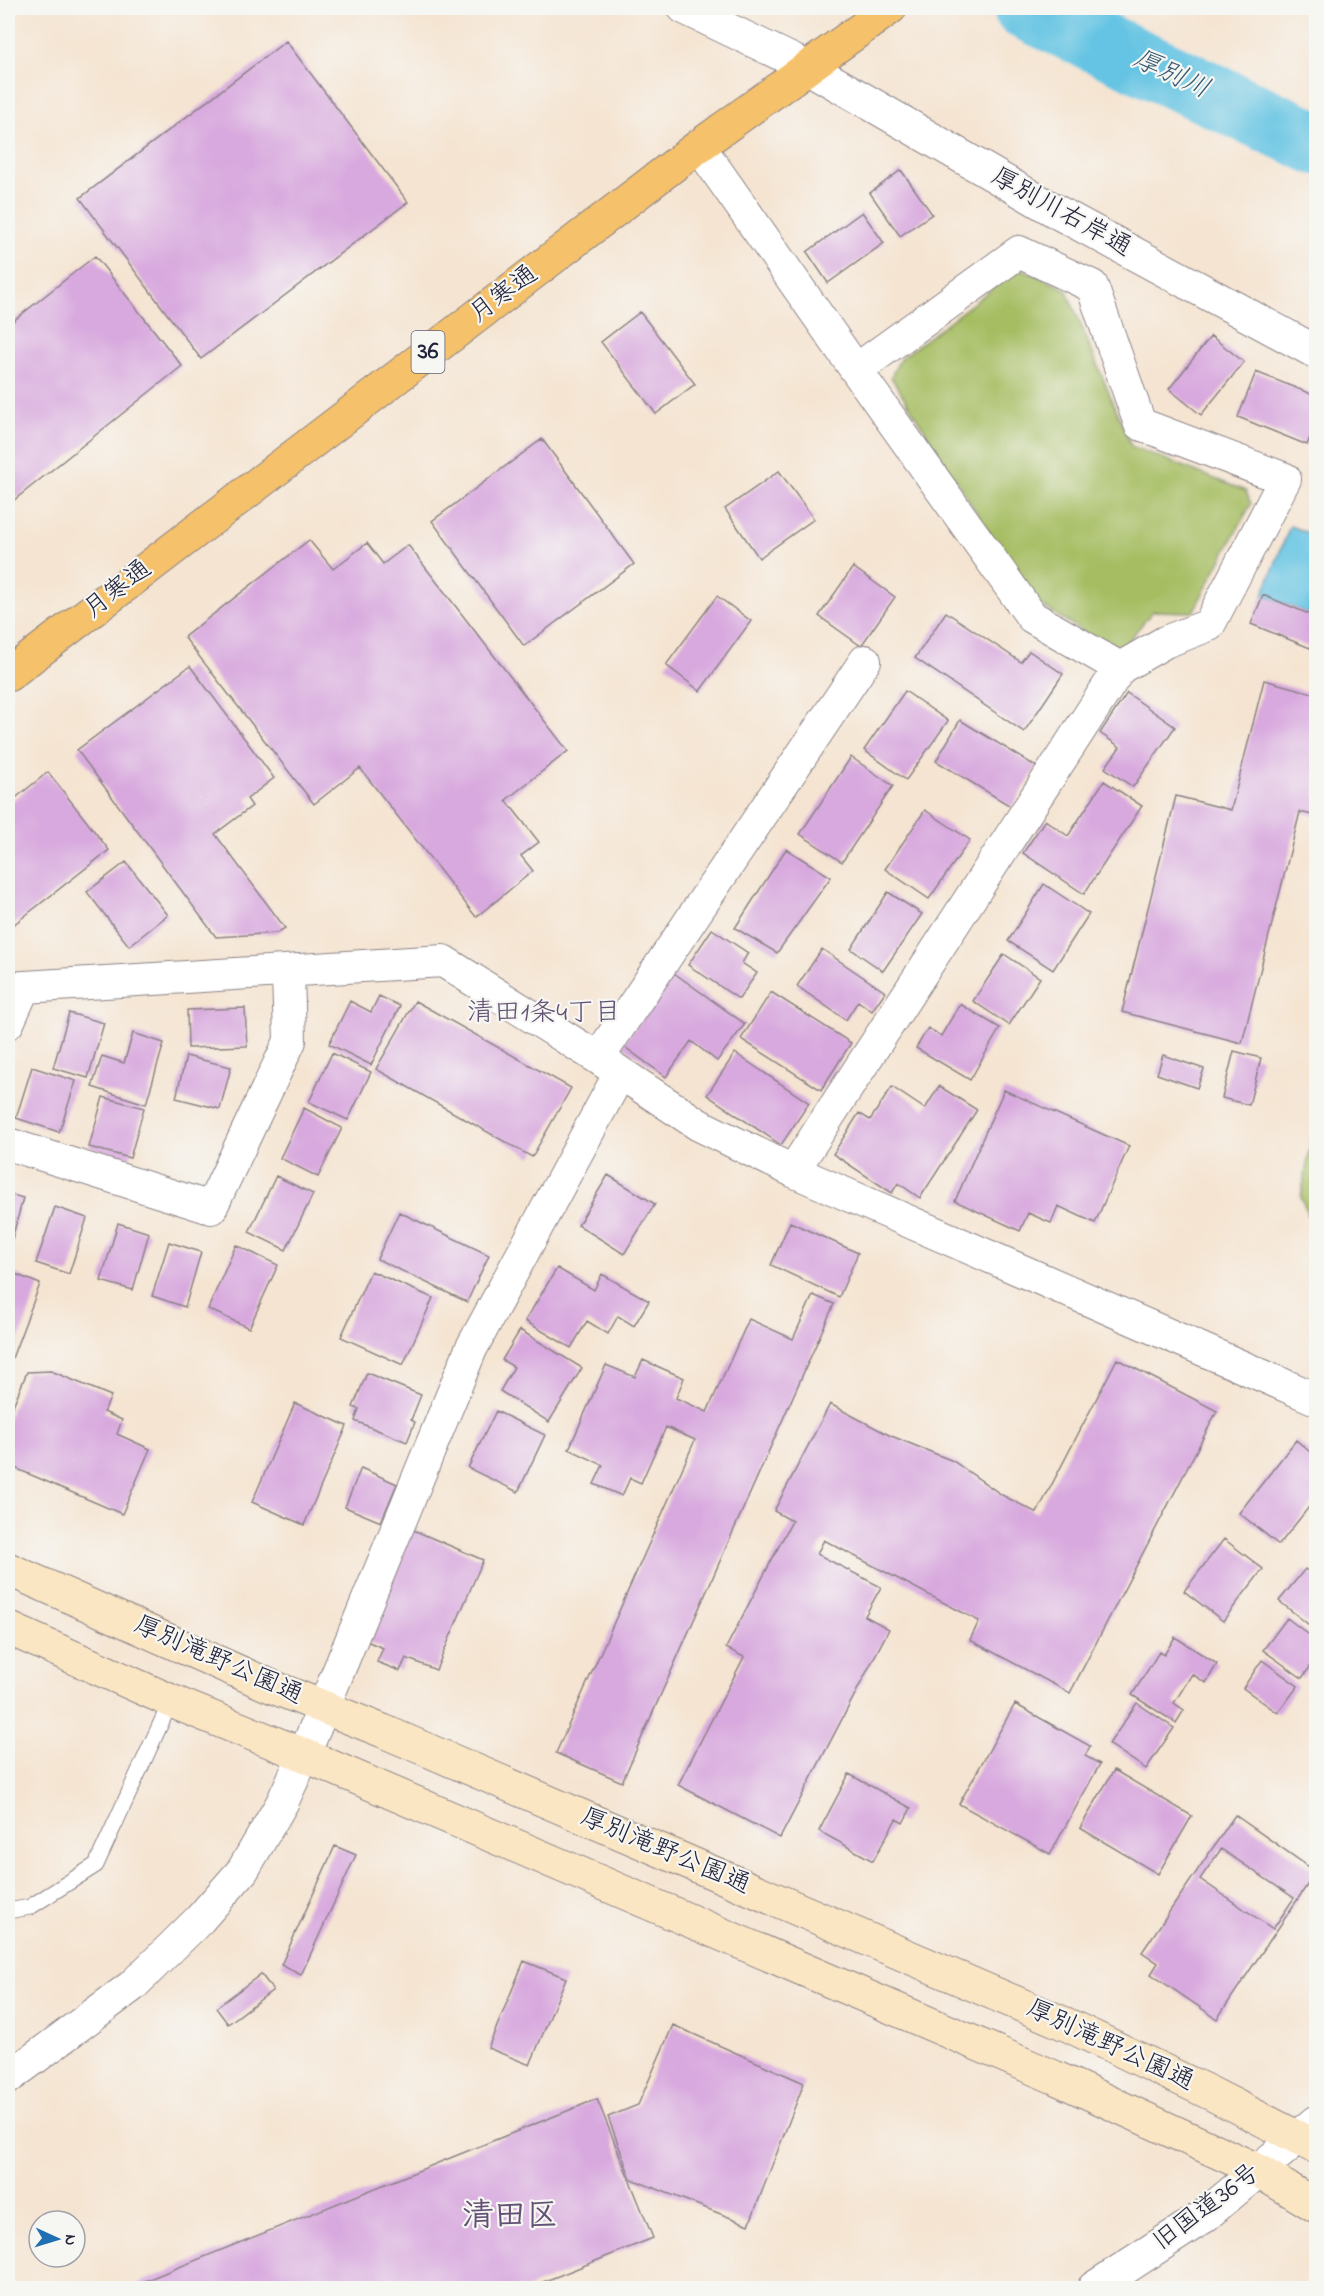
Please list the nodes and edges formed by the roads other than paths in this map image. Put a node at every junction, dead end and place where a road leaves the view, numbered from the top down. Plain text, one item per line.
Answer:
1 (684, 8) edge
2 (890, 8) edge
3 (808, 68) junction
4 (699, 146) junction
5 (1317, 352) edge
6 (856, 370) junction
7 (865, 661) dead end
8 (1119, 668) junction
9 (8, 675) edge
10 (288, 971) junction
11 (16, 987) edge
12 (8, 1023) edge
13 (609, 1066) junction
14 (8, 1144) edge
15 (793, 1171) junction
16 (1317, 1399) edge
17 (8, 1569) edge
18 (8, 1628) edge
19 (171, 1701) junction
20 (323, 1707) junction
21 (304, 1755) junction
22 (8, 1911) edge
23 (8, 2078) edge
24 (1311, 2136) edge
25 (1257, 2170) junction
26 (1317, 2206) edge
27 (1094, 2289) edge

1 - 3 street
2 - 3 highway, 月寒通 / 36
3 - 4 highway, 月寒通 / 36
3 - 5 street, 厚別川右岸通
4 - 6 street
4 - 9 highway, 月寒通 / 36
6 - 8 street
6 - 8 street
7 - 13 street
8 - 15 street
10 - 11 street
10 - 13 street
10 - 14 street
11 - 12 street
13 - 15 street
13 - 20 street
15 - 16 street
17 - 20 main road, 厚別滝野公園通
18 - 19 main road, 厚別滝野公園通
19 - 21 main road, 厚別滝野公園通
19 - 22 lane
20 - 21 street
20 - 24 main road, 厚別滝野公園通
21 - 23 street
21 - 25 main road, 厚別滝野公園通
24 - 25 street, 旧国道36号
25 - 26 main road, 厚別滝野公園通
25 - 27 street, 旧国道36号

